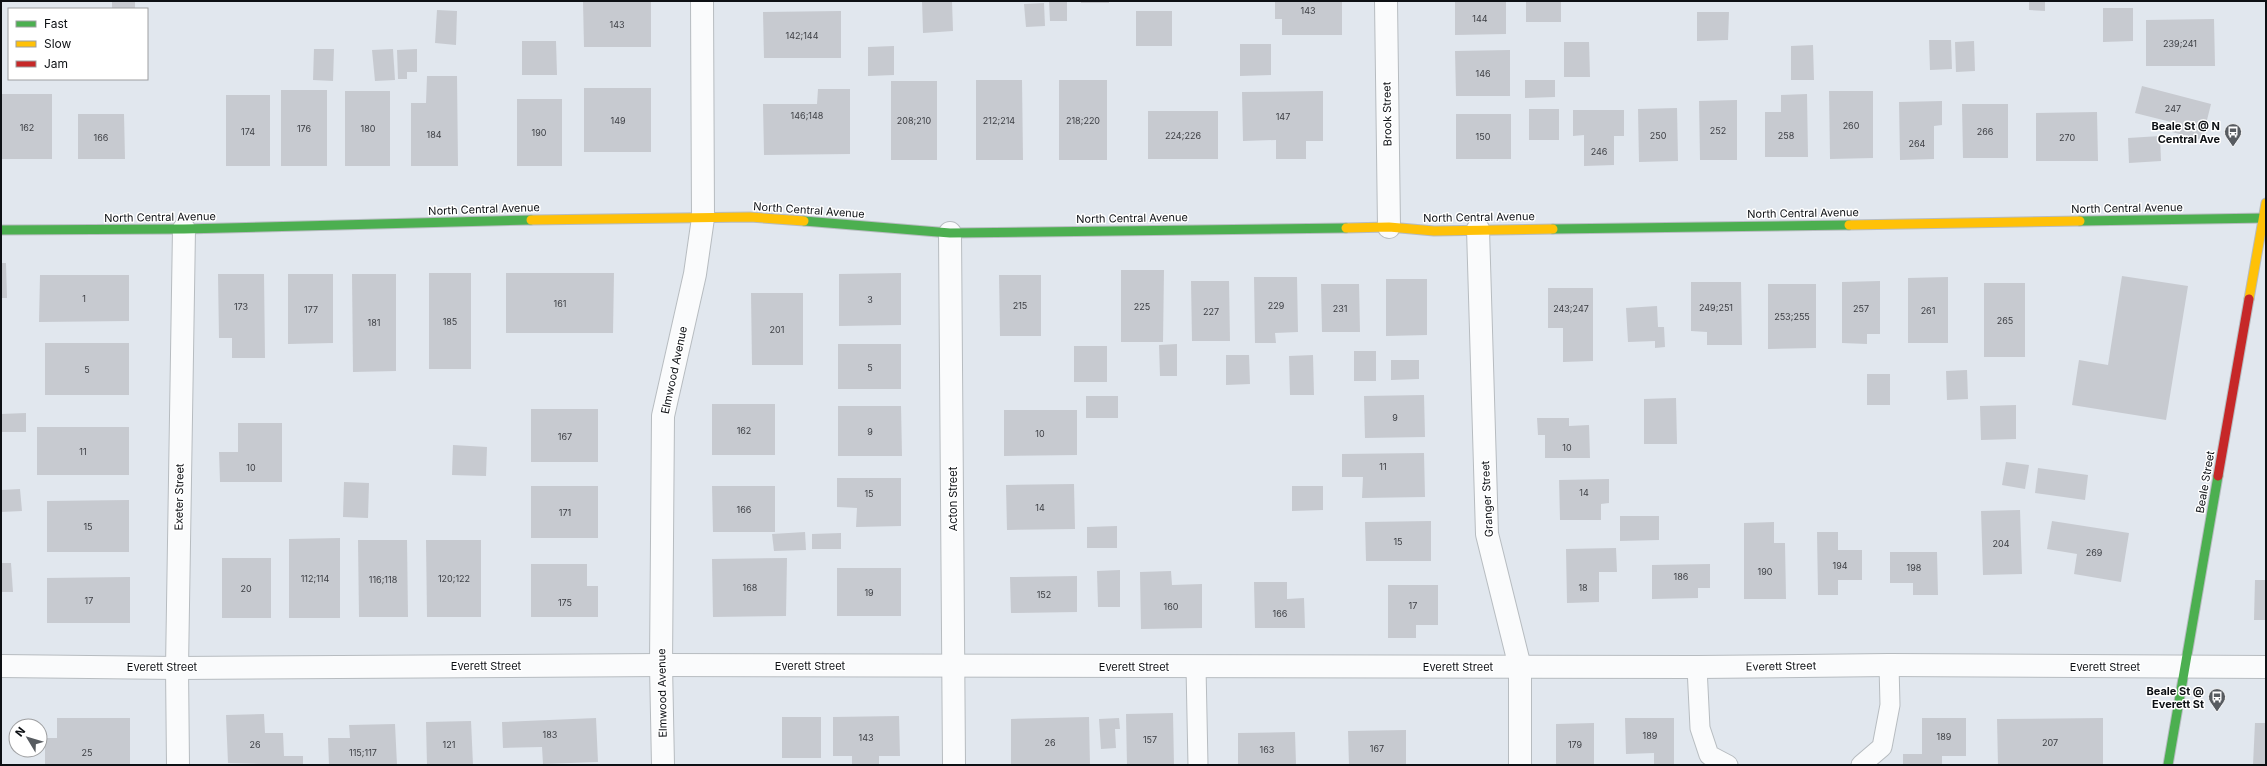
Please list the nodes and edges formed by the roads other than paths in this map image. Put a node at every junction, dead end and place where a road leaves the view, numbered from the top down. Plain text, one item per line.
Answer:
1 (702, 1) edge
2 (1386, 1) edge
3 (2266, 202) edge
4 (703, 218) junction
5 (2265, 218) edge
6 (1389, 227) junction
7 (184, 229) junction
8 (1478, 229) junction
9 (1, 230) edge
10 (950, 232) junction
11 (661, 665) junction
12 (1889, 665) junction
13 (1, 666) edge
14 (954, 667) junction
15 (1196, 667) junction
16 (2186, 667) junction
17 (2266, 667) edge
18 (177, 668) junction
19 (1520, 668) junction
20 (1697, 668) junction
21 (178, 765) edge
22 (663, 765) edge
23 (954, 765) edge
24 (1198, 765) edge
25 (1520, 765) edge
26 (1728, 765) edge
27 (1861, 765) edge
28 (2168, 765) edge

1 - 4 street, Elmwood Avenue
2 - 6 street, Brook Street
3 - 5 street, Beale Street
4 - 7 street, North Central Avenue
4 - 10 street, North Central Avenue
4 - 11 street, Elmwood Avenue
5 - 8 street, North Central Avenue
5 - 16 street, Beale Street
6 - 8 street, North Central Avenue
6 - 10 street, North Central Avenue
7 - 9 street, North Central Avenue
7 - 18 street, Exeter Street
8 - 19 street, Granger Street
10 - 14 street, Acton Street
11 - 14 street, Everett Street
11 - 18 street, Everett Street
11 - 22 street, Elmwood Avenue
12 - 16 street, Everett Street
12 - 20 street, Everett Street
12 - 27 lane
13 - 18 street, Everett Street
14 - 15 street, Everett Street
14 - 23 street, Acton Street
15 - 19 street, Everett Street
15 - 24 lane
16 - 17 street, Everett Street
16 - 28 street, Beale Street
18 - 21 street, Exeter Street
19 - 20 street, Everett Street
19 - 25 street, Granger Street
20 - 26 lane

